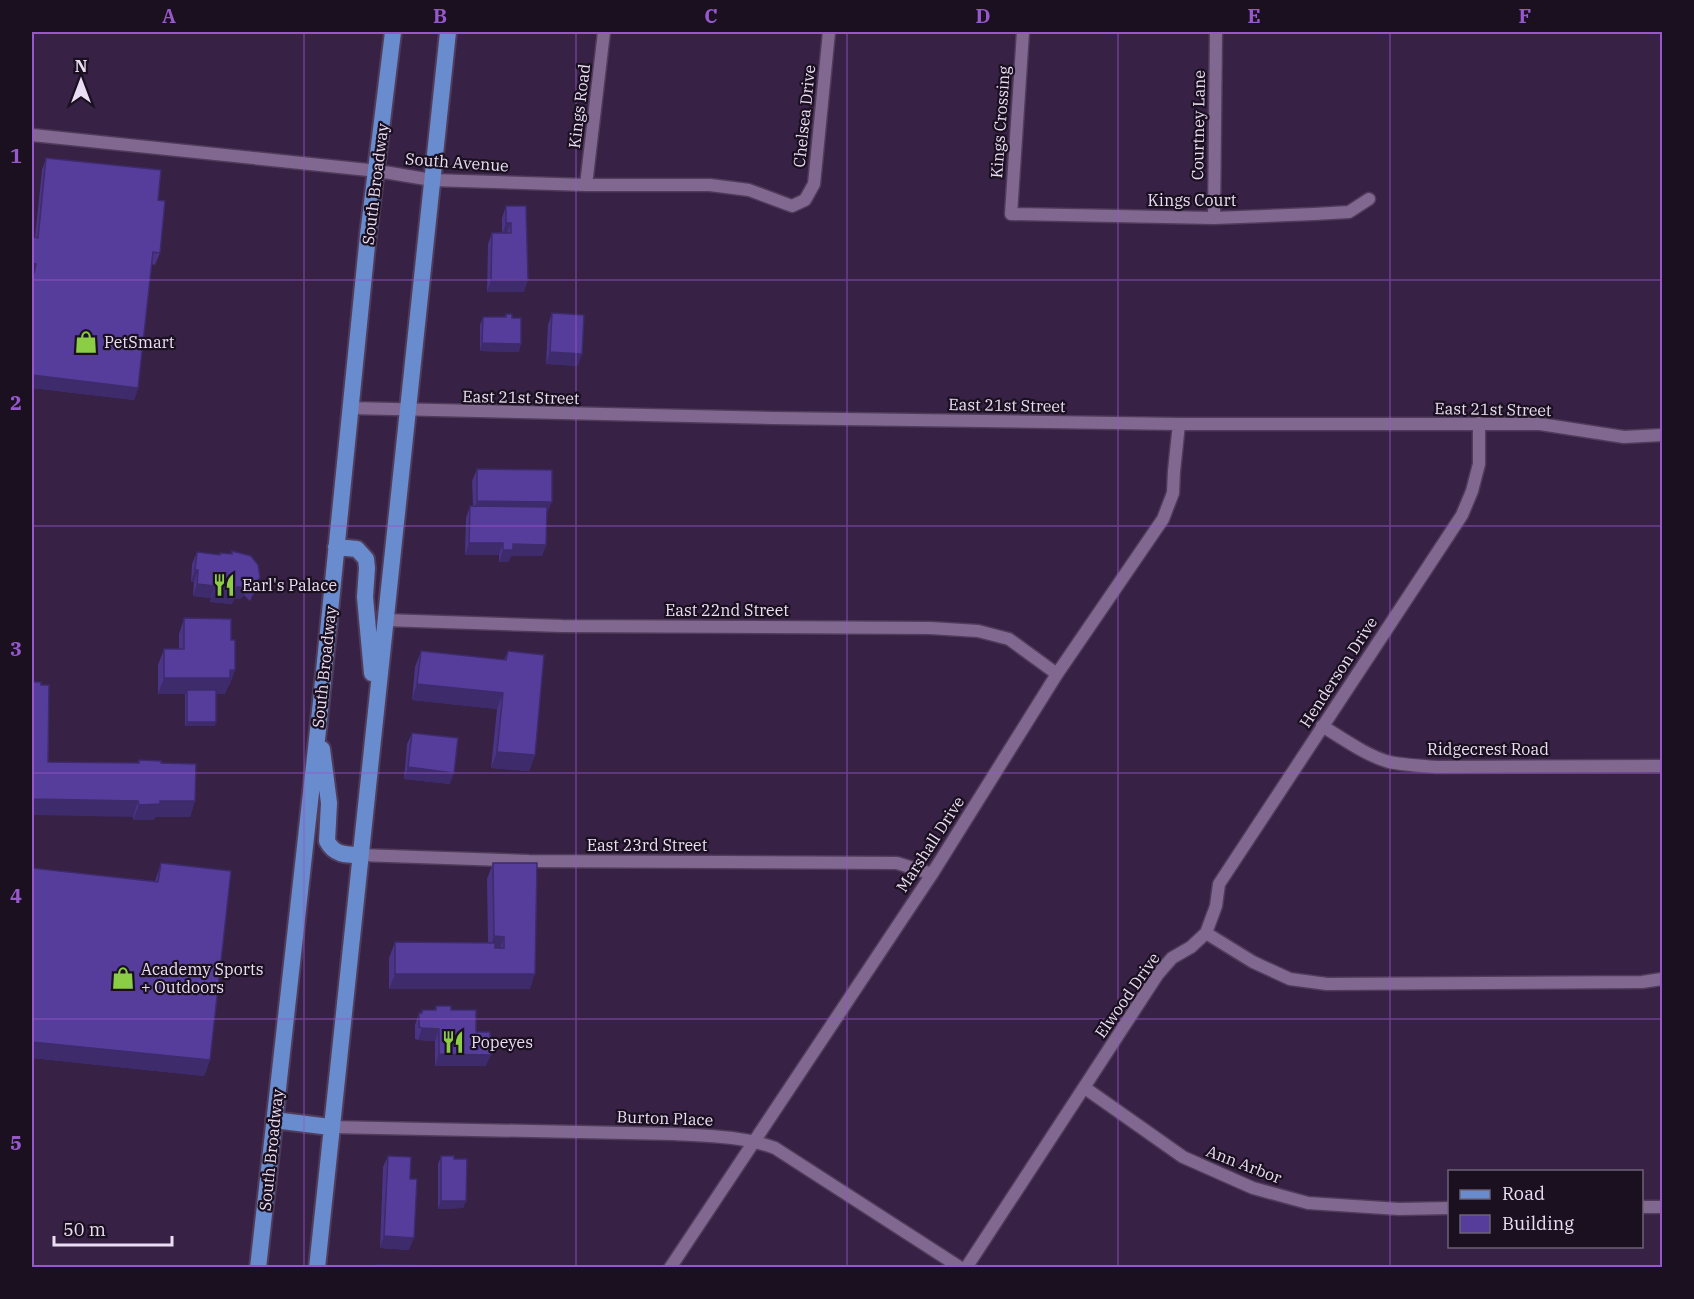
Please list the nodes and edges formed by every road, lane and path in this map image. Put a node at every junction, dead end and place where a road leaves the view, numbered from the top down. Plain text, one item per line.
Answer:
1 (393, 32) edge
2 (448, 32) edge
3 (604, 32) edge
4 (829, 32) edge
5 (1023, 32) edge
6 (1216, 32) edge
7 (32, 135) edge
8 (378, 171) junction
9 (432, 180) junction
10 (586, 185) junction
11 (1369, 199) dead end
12 (805, 200) joint
13 (1011, 214) joint
14 (1214, 218) junction
15 (350, 408) junction
16 (407, 411) junction
17 (1479, 423) junction
18 (1179, 424) junction
19 (1662, 435) edge
20 (336, 547) junction
21 (385, 620) junction
22 (1057, 674) junction
23 (375, 710) junction
24 (319, 721) junction
25 (1322, 726) junction
26 (1662, 765) edge
27 (360, 855) junction
28 (932, 874) junction
29 (1206, 933) junction
30 (1662, 979) edge
31 (1085, 1088) junction
32 (274, 1120) junction
33 (330, 1127) junction
34 (754, 1141) junction
35 (1643, 1207) edge
36 (1662, 1207) edge
37 (1448, 1208) edge
38 (258, 1268) edge
39 (317, 1268) edge
40 (670, 1268) edge
41 (964, 1268) edge

1 - 8 main road, South Broadway
2 - 9 main road
3 - 10 street, Kings Road
4 - 12 street, Chelsea Drive
5 - 13 street, Kings Crossing
6 - 14 street, Courtney Lane
7 - 8 street, South Avenue
8 - 9 street, South Avenue
8 - 15 main road, South Broadway
9 - 10 street, South Avenue
9 - 16 main road
10 - 12 street, South Avenue
11 - 14 street, Kings Court
13 - 14 street, Kings Court
15 - 16 street, East 21st Street
15 - 20 main road, South Broadway
16 - 18 street, East 21st Street
16 - 21 main road
17 - 18 street, East 21st Street
17 - 19 street, East 21st Street
17 - 25 street, Henderson Drive
18 - 22 street, Marshall Drive
20 - 23 main road
20 - 24 main road, South Broadway
21 - 22 street, East 22nd Street
21 - 23 main road
22 - 28 street, Marshall Drive
23 - 27 main road
24 - 27 main road
24 - 32 main road, South Broadway
25 - 26 street, Ridgecrest Road
25 - 29 street, Henderson Drive
27 - 28 street, East 23rd Street
27 - 33 main road
28 - 34 street, Marshall Drive
29 - 30 street
29 - 31 street, Elwood Drive
31 - 37 street, Ann Arbor
31 - 41 street, Elwood Drive
32 - 33 main road
32 - 38 main road, South Broadway
33 - 34 street, Burton Place
33 - 39 main road
34 - 40 street, Marshall Drive
34 - 41 street, Burton Place
35 - 36 street

